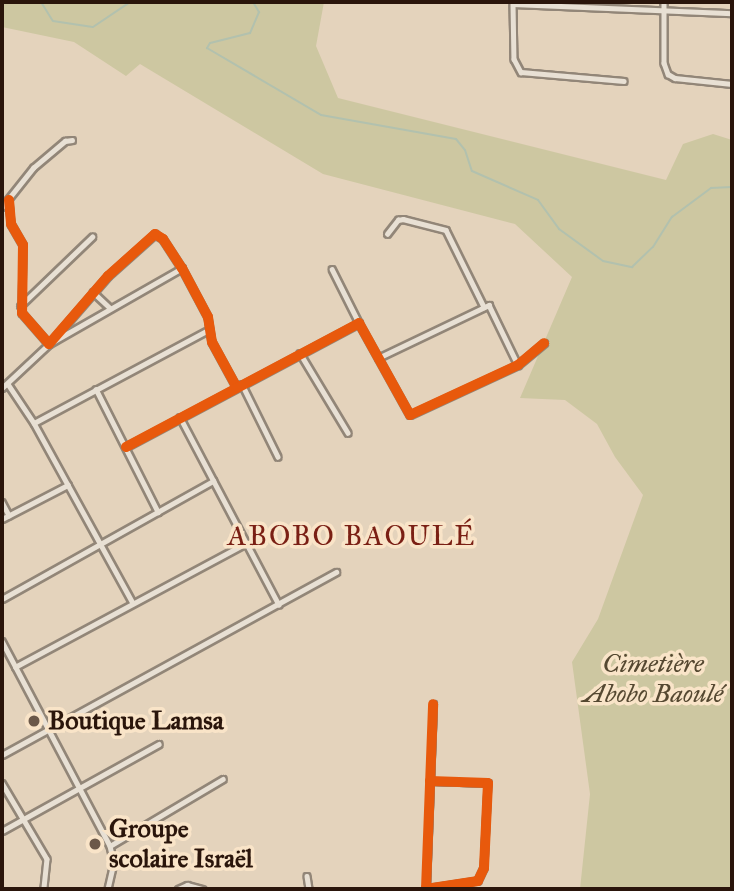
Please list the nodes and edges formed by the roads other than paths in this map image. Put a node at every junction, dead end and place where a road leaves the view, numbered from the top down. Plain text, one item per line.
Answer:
1 (664, 2) edge
2 (513, 3) edge
3 (664, 10) junction
4 (732, 13) edge
5 (624, 81) dead end
6 (732, 84) edge
7 (72, 140) dead end
8 (9, 200) junction
9 (2, 207) edge
10 (3, 216) edge
11 (10, 218) junction
12 (387, 234) dead end
13 (92, 237) dead end
14 (182, 268) junction
15 (332, 269) dead end
16 (93, 292) junction
17 (20, 306) junction
18 (484, 307) junction
19 (110, 308) junction
20 (359, 323) junction
21 (208, 330) junction
22 (544, 343) dead end
23 (49, 344) junction
24 (300, 353) junction
25 (378, 358) junction
26 (518, 365) junction
27 (8, 384) junction
28 (239, 385) junction
29 (2, 388) edge
30 (96, 389) junction
31 (180, 417) junction
32 (34, 423) junction
33 (348, 433) dead end
34 (126, 447) junction
35 (278, 457) dead end
36 (213, 481) junction
37 (68, 485) junction
38 (2, 502) edge
39 (158, 512) junction
40 (9, 515) junction
41 (2, 519) edge
42 (100, 543) junction
43 (246, 543) junction
44 (336, 572) dead end
45 (2, 599) edge
46 (133, 603) junction
47 (279, 605) junction
48 (2, 642) edge
49 (15, 667) junction
50 (433, 704) dead end
51 (47, 732) junction
52 (159, 744) dead end
53 (2, 755) edge
54 (223, 779) dead end
55 (430, 780) junction
56 (2, 783) edge
57 (78, 788) junction
58 (22, 820) junction
59 (2, 831) edge
60 (110, 846) junction
61 (307, 876) dead end
62 (44, 889) edge
63 (108, 889) edge
64 (178, 889) edge
65 (202, 889) edge
66 (309, 889) edge
67 (426, 889) edge

1 - 3 street
2 - 3 street
2 - 5 street
3 - 4 street
3 - 6 street
7 - 8 street
8 - 9 street
8 - 11 street
10 - 11 street
11 - 17 street
12 - 18 street
13 - 17 street
14 - 16 street
14 - 19 street
14 - 21 street
15 - 20 street
16 - 19 street
16 - 23 street
17 - 23 street
18 - 25 street
18 - 26 street
19 - 23 street
20 - 24 street
20 - 25 street
21 - 28 street
21 - 30 street
22 - 26 street
23 - 27 street
24 - 28 street
24 - 33 street
25 - 26 street
27 - 29 street
27 - 32 street
28 - 31 street
28 - 35 street
30 - 32 street
30 - 34 street
31 - 34 street
31 - 36 street
32 - 37 street
34 - 39 street
36 - 39 street
36 - 43 street
37 - 40 street
37 - 42 street
38 - 40 street
39 - 42 street
40 - 41 street
42 - 45 street
42 - 46 street
43 - 46 street
43 - 47 street
44 - 47 street
46 - 49 street
47 - 51 street
48 - 49 street
49 - 51 street
50 - 55 street
51 - 53 street
51 - 57 street
52 - 57 street
54 - 60 street
55 - 67 street
55 - 67 street
56 - 58 street
57 - 58 street
57 - 60 street
58 - 59 street
58 - 62 street
60 - 63 street
61 - 66 street
64 - 65 street

